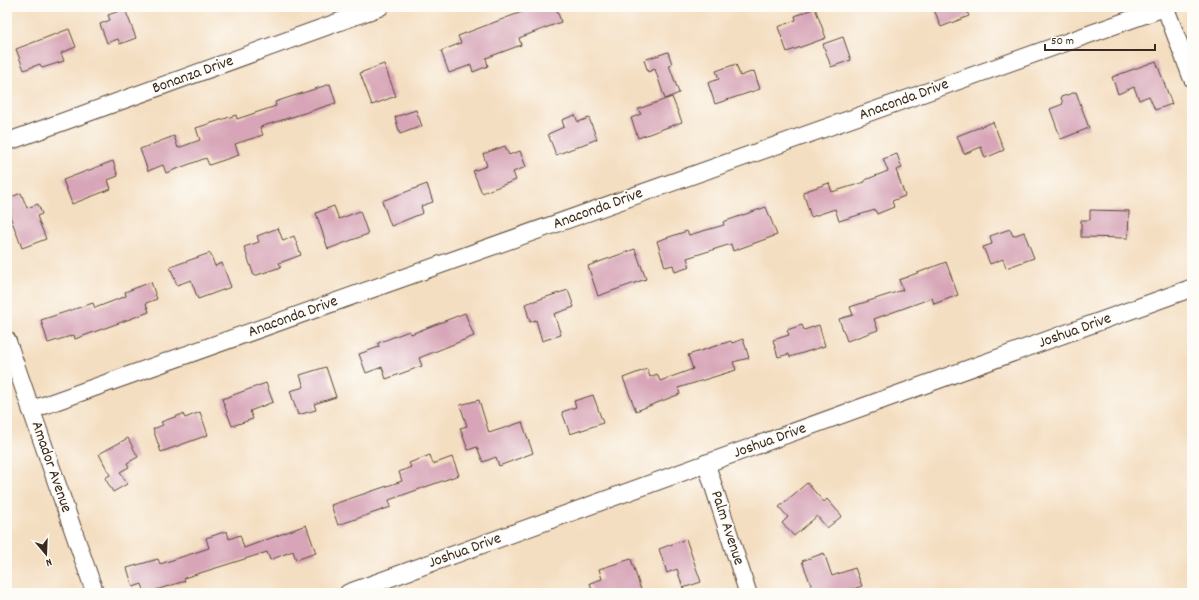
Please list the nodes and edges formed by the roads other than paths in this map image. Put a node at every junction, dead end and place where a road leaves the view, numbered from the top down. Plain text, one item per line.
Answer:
1 (380, 7) edge
2 (1166, 7) edge
3 (1192, 78) edge
4 (7, 142) edge
5 (1192, 288) edge
6 (7, 340) edge
7 (31, 410) junction
8 (706, 464) junction
9 (95, 593) edge
10 (348, 593) edge
11 (748, 593) edge

1 - 4 street, Bonanza Drive
2 - 3 street
2 - 7 street, Anaconda Drive
5 - 8 street, Joshua Drive
6 - 7 street, Amador Avenue
7 - 9 street, Amador Avenue
8 - 10 street, Joshua Drive
8 - 11 street, Palm Avenue

